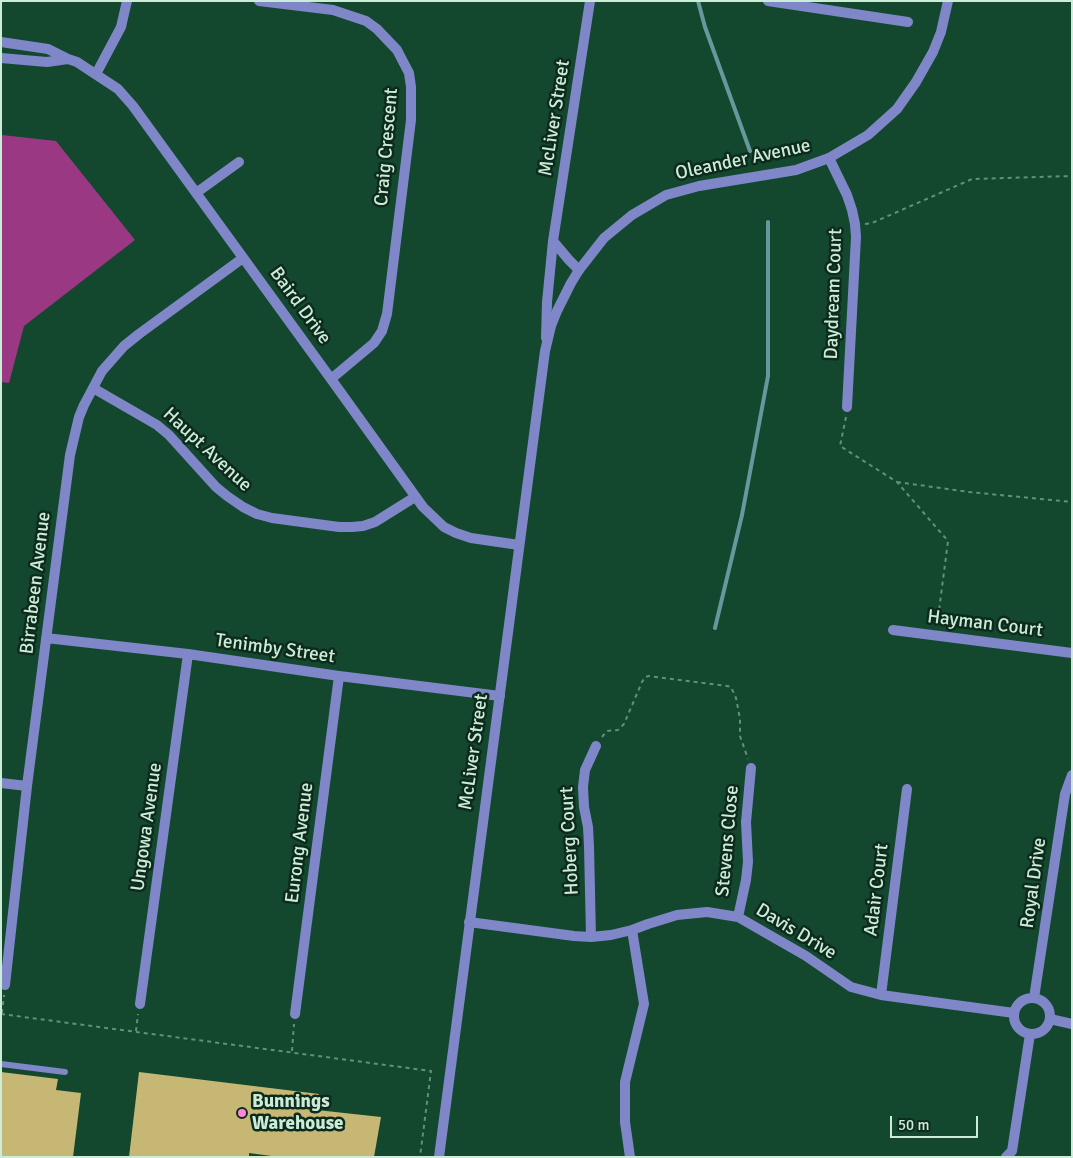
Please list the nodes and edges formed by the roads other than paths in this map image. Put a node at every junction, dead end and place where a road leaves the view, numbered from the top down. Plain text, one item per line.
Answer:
1 (128, 1) edge
2 (259, 1) edge
3 (590, 1) edge
4 (768, 1) edge
5 (948, 1) edge
6 (811, 4) edge
7 (908, 22) dead end
8 (1, 42) edge
9 (1, 58) edge
10 (68, 59) junction
11 (96, 74) junction
12 (830, 158) junction
13 (239, 162) dead end
14 (196, 193) junction
15 (554, 241) junction
16 (243, 258) junction
17 (579, 270) junction
18 (545, 352) junction
19 (331, 379) junction
20 (92, 388) junction
21 (848, 407) road end
22 (415, 497) junction
23 (519, 545) junction
24 (893, 630) dead end
25 (46, 638) junction
26 (1072, 653) edge
27 (188, 654) junction
28 (339, 676) junction
29 (500, 696) junction
30 (596, 746) road end
31 (752, 768) road end
32 (1072, 775) edge
33 (1, 783) edge
34 (27, 786) junction
35 (907, 789) dead end
36 (738, 917) junction
37 (469, 922) junction
38 (632, 930) junction
39 (591, 937) junction
40 (5, 985) road end
41 (881, 995) junction
42 (1034, 998) junction
43 (140, 1004) road end
44 (1014, 1013) junction
45 (295, 1014) road end
46 (1050, 1019) junction
47 (1072, 1024) edge
48 (1030, 1034) junction
49 (1, 1064) edge
50 (65, 1072) dead end
51 (439, 1157) edge
52 (630, 1157) edge
53 (1006, 1157) edge

1 - 11 street
2 - 19 street, Craig Crescent
3 - 15 street, McLiver Street
4 - 6 street
5 - 12 street, Oleander Avenue
6 - 7 street
8 - 10 street, Baird Drive
9 - 10 street
10 - 11 street, Baird Drive
11 - 14 street, Baird Drive
12 - 17 street, Oleander Avenue
12 - 21 street, Daydream Court
13 - 14 street
14 - 16 street, Baird Drive
15 - 17 street
15 - 18 street, McLiver Street
16 - 19 street, Baird Drive
16 - 20 street, Birrabeen Avenue
17 - 18 street, McLiver Street
18 - 23 street, McLiver Street
19 - 22 street, Baird Drive
20 - 22 street, Haupt Avenue
20 - 25 street, Birrabeen Avenue
22 - 23 street, Baird Drive
23 - 29 street, McLiver Street
24 - 26 street, Hayman Court
25 - 27 street, Tenimby Street
25 - 34 street, Birrabeen Avenue
27 - 28 street, Tenimby Street
27 - 43 street, Ungowa Avenue
28 - 29 street, Tenimby Street
28 - 45 street, Eurong Avenue
29 - 37 street, McLiver Street
30 - 39 street, Hoberg Court
31 - 36 street, Stevens Close
32 - 42 street, Royal Drive
33 - 34 street
34 - 40 street, Birrabeen Avenue
35 - 41 street, Adair Court
36 - 38 street, Davis Drive
36 - 41 street, Davis Drive
37 - 39 street, Davis Drive
37 - 51 street, McLiver Street
38 - 39 street, Davis Drive
38 - 52 street
41 - 44 street, Davis Drive
42 - 44 street
42 - 46 street
44 - 48 street
46 - 47 street
46 - 48 street
48 - 53 street
49 - 50 lane

